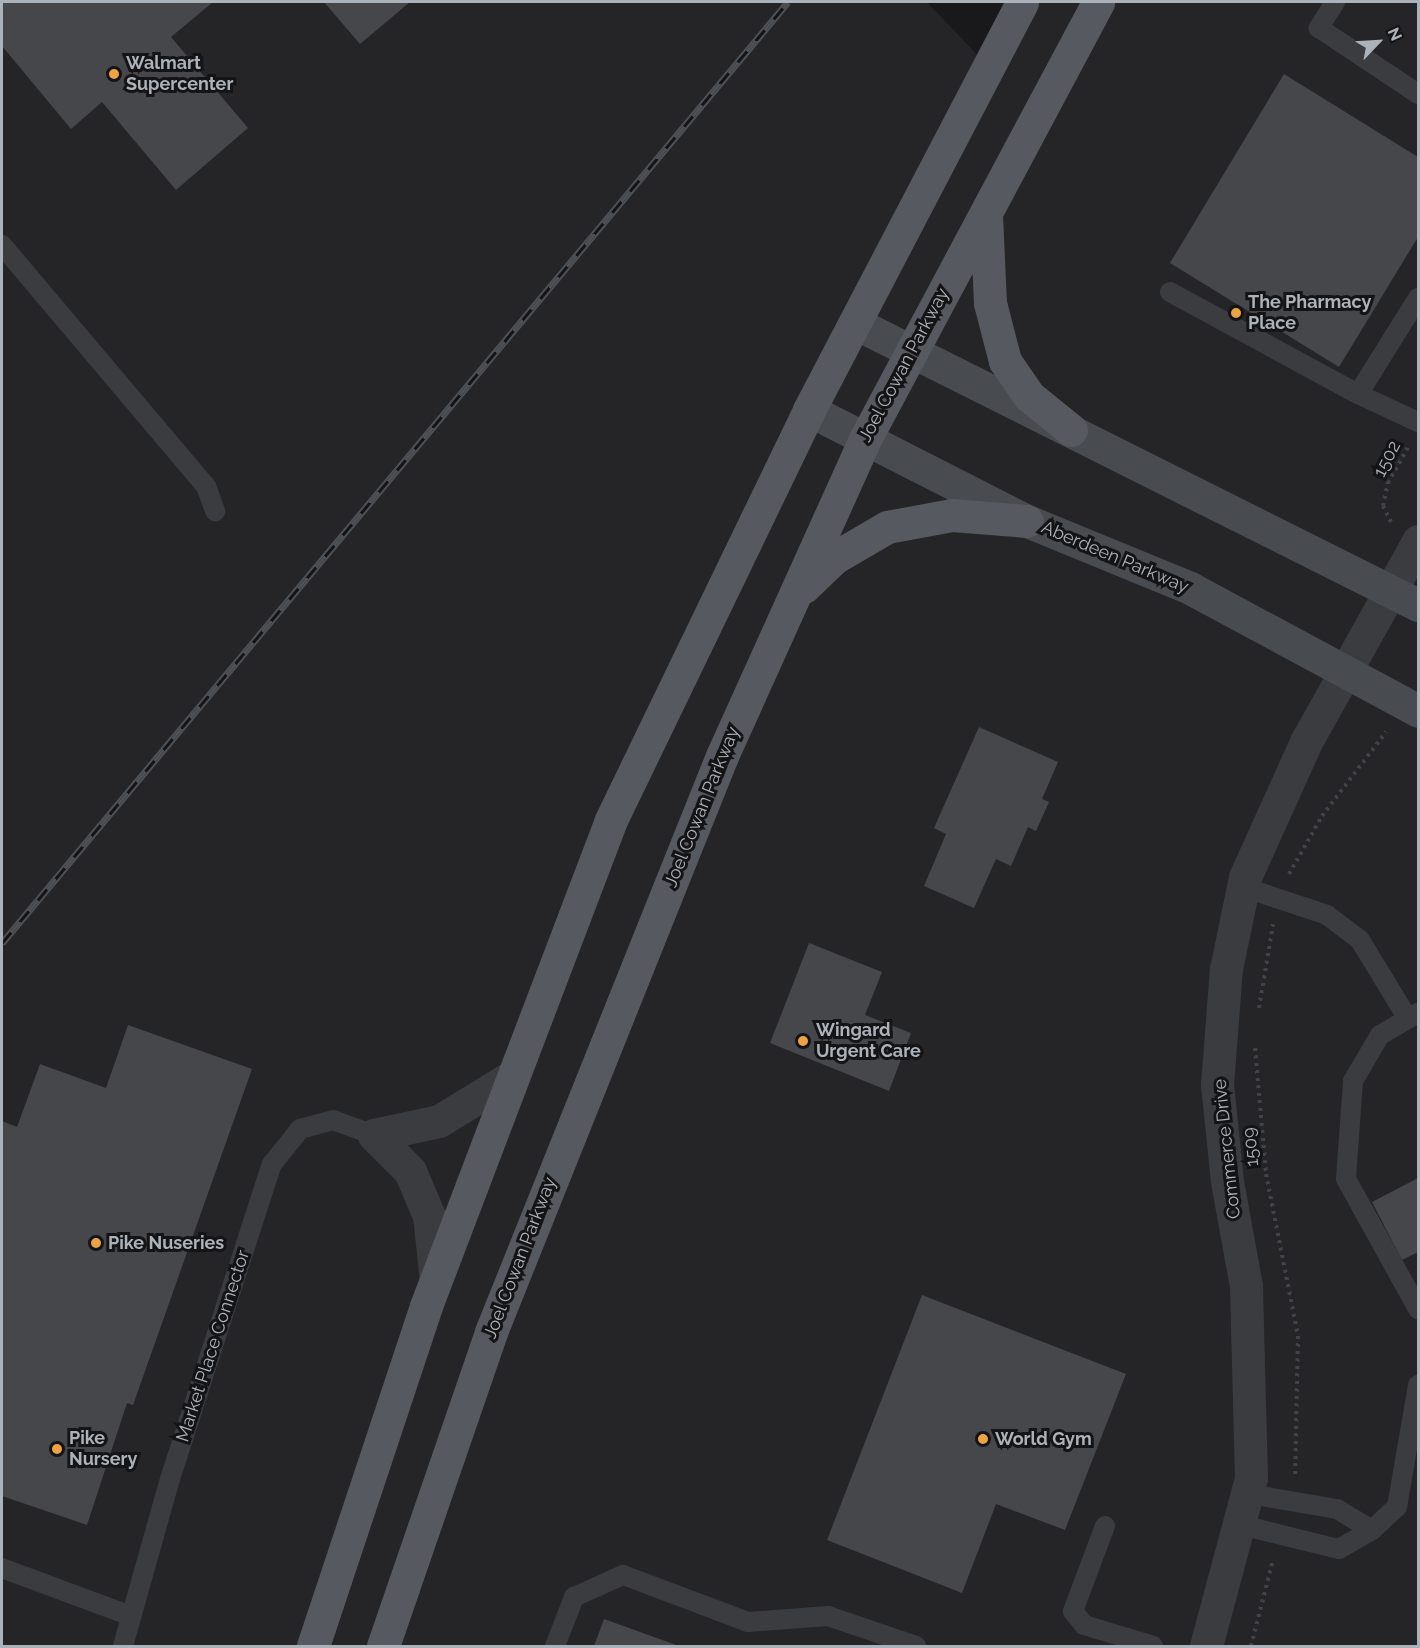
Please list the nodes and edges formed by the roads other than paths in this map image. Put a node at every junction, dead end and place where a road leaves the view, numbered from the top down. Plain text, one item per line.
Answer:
1 (1022, 2) edge
2 (1098, 2) edge
3 (1335, 2) edge
4 (1419, 94) edge
5 (986, 213) junction
6 (2, 245) edge
7 (1170, 292) dead end
8 (1419, 298) edge
9 (855, 323) junction
10 (912, 349) junction
11 (1358, 394) junction
12 (809, 410) junction
13 (1071, 430) junction
14 (1416, 430) edge
15 (865, 439) junction
16 (215, 511) dead end
17 (1027, 521) junction
18 (1414, 549) edge
19 (1390, 589) junction
20 (792, 599) junction
21 (1419, 605) edge
22 (1348, 671) junction
23 (1411, 707) edge
24 (1243, 887) junction
25 (1413, 1016) edge
26 (514, 1075) junction
27 (374, 1135) junction
28 (436, 1280) junction
29 (1419, 1309) edge
30 (1419, 1385) edge
31 (1250, 1494) junction
32 (1241, 1525) junction
33 (1105, 1526) dead end
34 (1372, 1530) junction
35 (2, 1568) edge
36 (131, 1616) junction
37 (1213, 1645) edge
38 (123, 1647) edge
39 (313, 1647) edge
40 (383, 1647) edge
41 (555, 1647) edge
42 (916, 1647) edge
43 (1153, 1647) edge

1 - 9 main road
2 - 5 main road, Joel Cowan Parkway
3 - 4 lane
5 - 10 main road, Joel Cowan Parkway
5 - 13 main road
6 - 16 lane
7 - 11 lane
8 - 11 lane
9 - 10 street
9 - 12 main road
10 - 13 street
10 - 15 main road, Joel Cowan Parkway
11 - 14 lane
12 - 15 street, Aberdeen Parkway
12 - 26 main road
13 - 19 street
15 - 17 street, Aberdeen Parkway
15 - 20 main road, Joel Cowan Parkway
17 - 20 main road
17 - 22 street, Aberdeen Parkway
18 - 19 street, Commerce Drive
19 - 21 street
19 - 22 street, Commerce Drive
20 - 40 main road, Joel Cowan Parkway
22 - 23 street, Aberdeen Parkway
22 - 24 street, Commerce Drive
24 - 25 lane
24 - 31 street, Commerce Drive
25 - 29 lane
26 - 27 street
26 - 28 main road
27 - 28 street, Market Place Connector
27 - 36 lane, Market Place Connector
28 - 39 main road
30 - 34 lane
31 - 32 street, Commerce Drive
31 - 34 lane
32 - 34 lane
32 - 37 street, Commerce Drive
33 - 43 lane
35 - 36 lane
36 - 38 lane, Market Place Connector
41 - 42 lane

